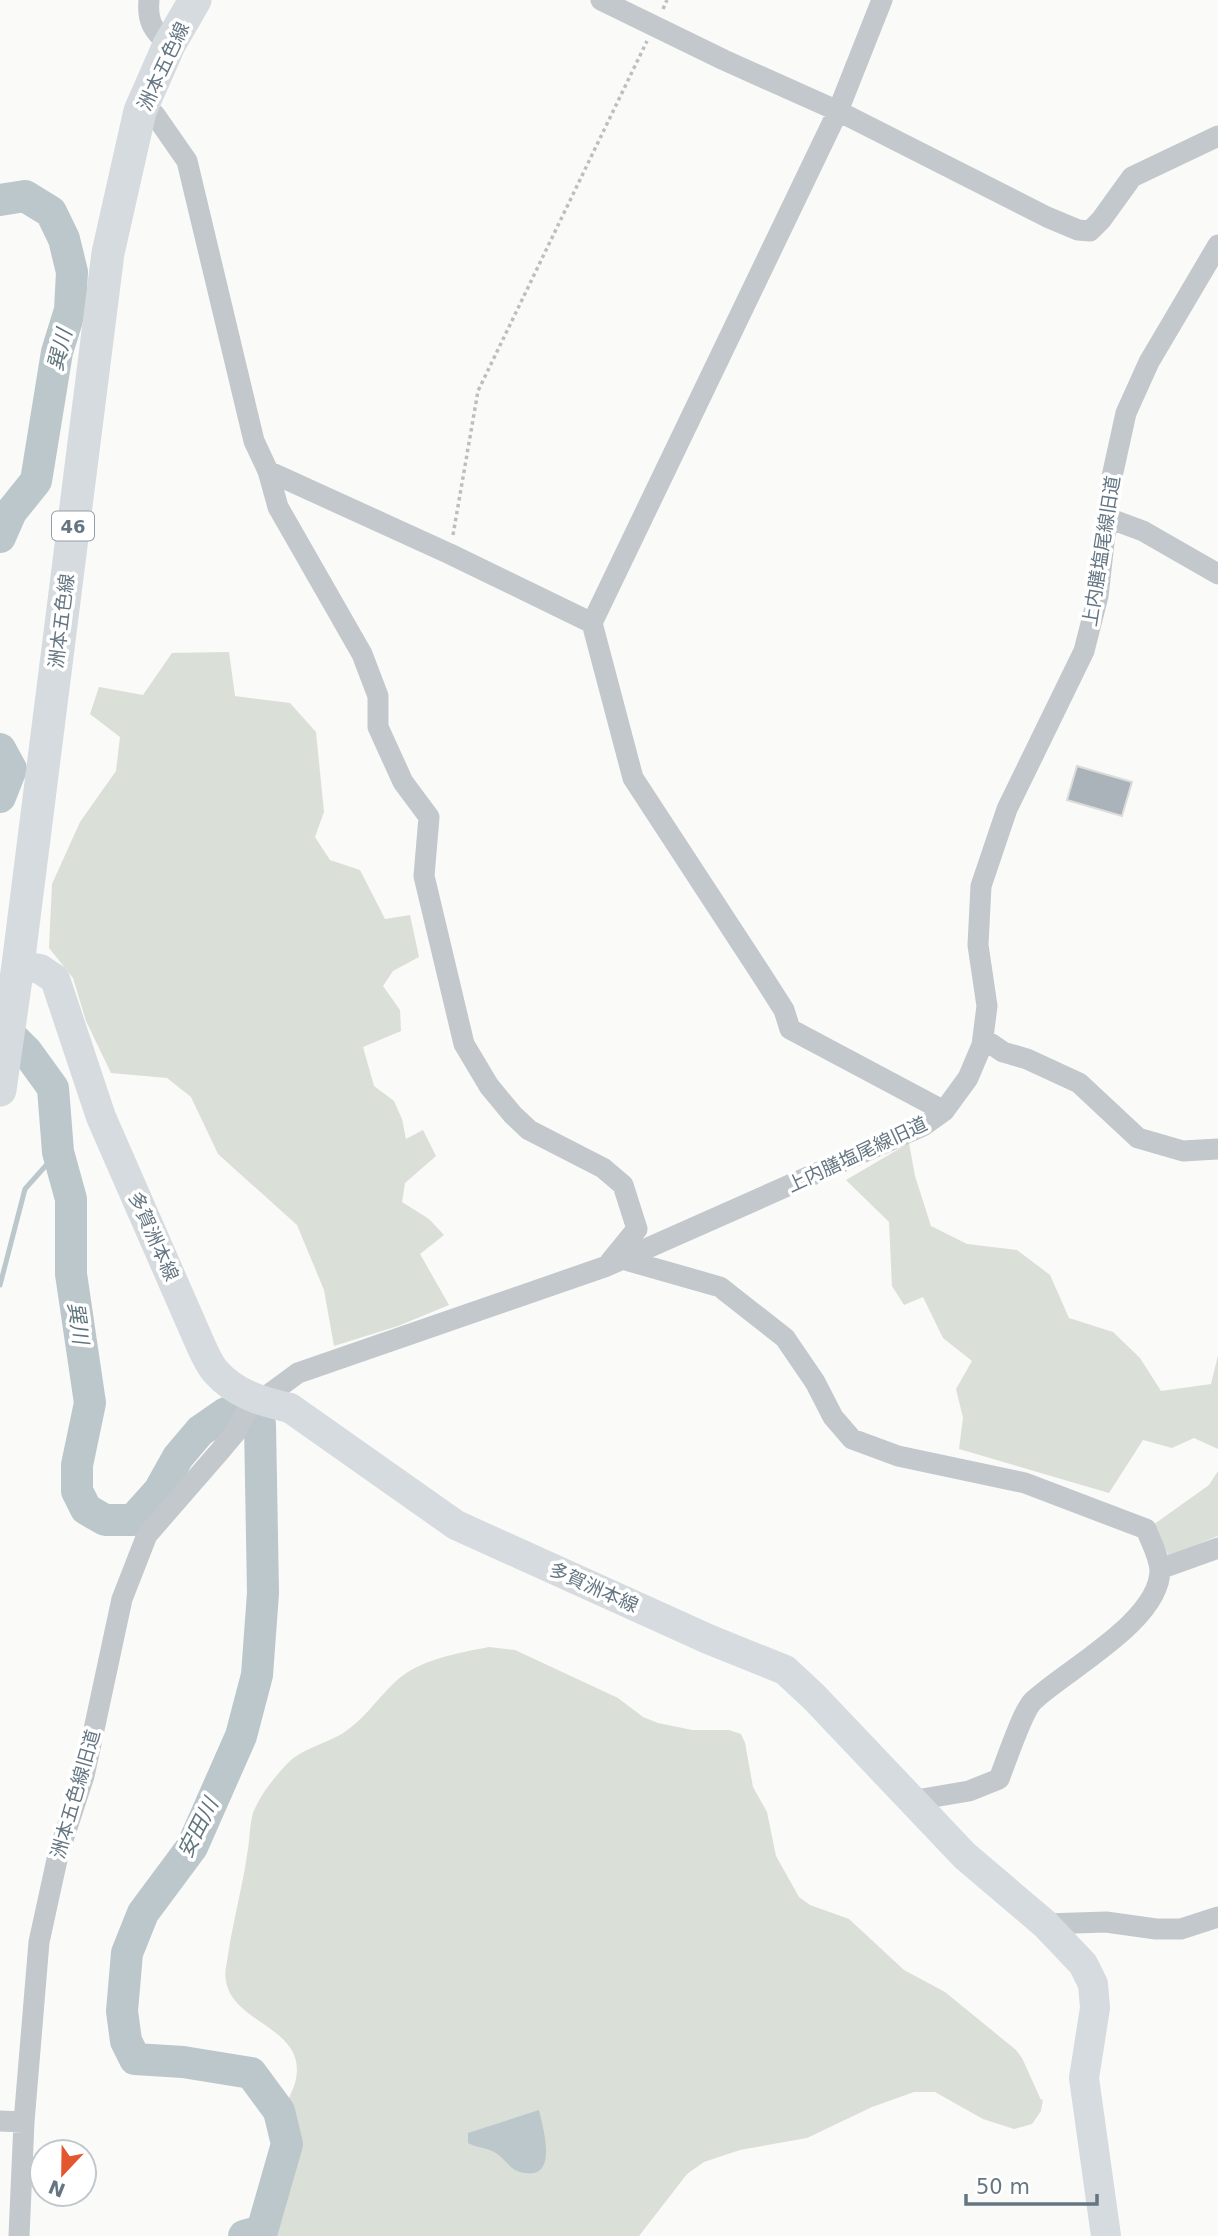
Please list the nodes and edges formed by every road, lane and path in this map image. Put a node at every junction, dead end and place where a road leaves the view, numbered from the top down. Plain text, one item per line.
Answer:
1 (149, 0) edge
2 (195, 0) edge
3 (601, 0) edge
4 (667, 0) edge
5 (882, 0) edge
6 (654, 27) junction
7 (169, 45) junction
8 (140, 111) junction
9 (838, 111) junction
10 (1218, 136) edge
11 (1218, 245) edge
12 (268, 471) junction
13 (1108, 518) junction
14 (450, 554) junction
15 (1218, 574) edge
16 (592, 623) junction
17 (18, 965) junction
18 (984, 1039) junction
19 (2, 1076) edge
20 (944, 1111) junction
21 (1218, 1149) edge
22 (614, 1263) junction
23 (254, 1406) junction
24 (1218, 1548) edge
25 (1160, 1569) junction
26 (910, 1801) junction
27 (1218, 1917) edge
28 (1045, 1924) junction
29 (0, 2121) edge
30 (24, 2122) junction
31 (19, 2236) edge
32 (1106, 2236) edge

1 - 7 street
2 - 7 main road, 洲本五色線 / 46
3 - 6 street
4 - 6 path
5 - 9 street
6 - 9 street
6 - 14 path
7 - 8 main road, 洲本五色線 / 46
8 - 12 street
8 - 17 main road, 洲本五色線 / 46
9 - 10 street
9 - 16 street
11 - 13 street, 上内膳塩尾線旧道
12 - 14 street
12 - 22 street
13 - 15 street
13 - 18 street, 上内膳塩尾線旧道
14 - 16 street
16 - 20 street
17 - 19 main road, 洲本五色線 / 46
17 - 23 main road, 多賀洲本線
18 - 20 street, 上内膳塩尾線旧道
18 - 21 street
20 - 22 street, 上内膳塩尾線旧道
22 - 23 street, 上内膳塩尾線旧道
22 - 25 street
23 - 26 main road, 多賀洲本線
23 - 30 street, 洲本五色線旧道
24 - 25 street
25 - 26 street
26 - 28 main road, 多賀洲本線
27 - 28 street
28 - 32 main road, 多賀洲本線
29 - 30 street
30 - 31 street, 洲本五色線旧道

